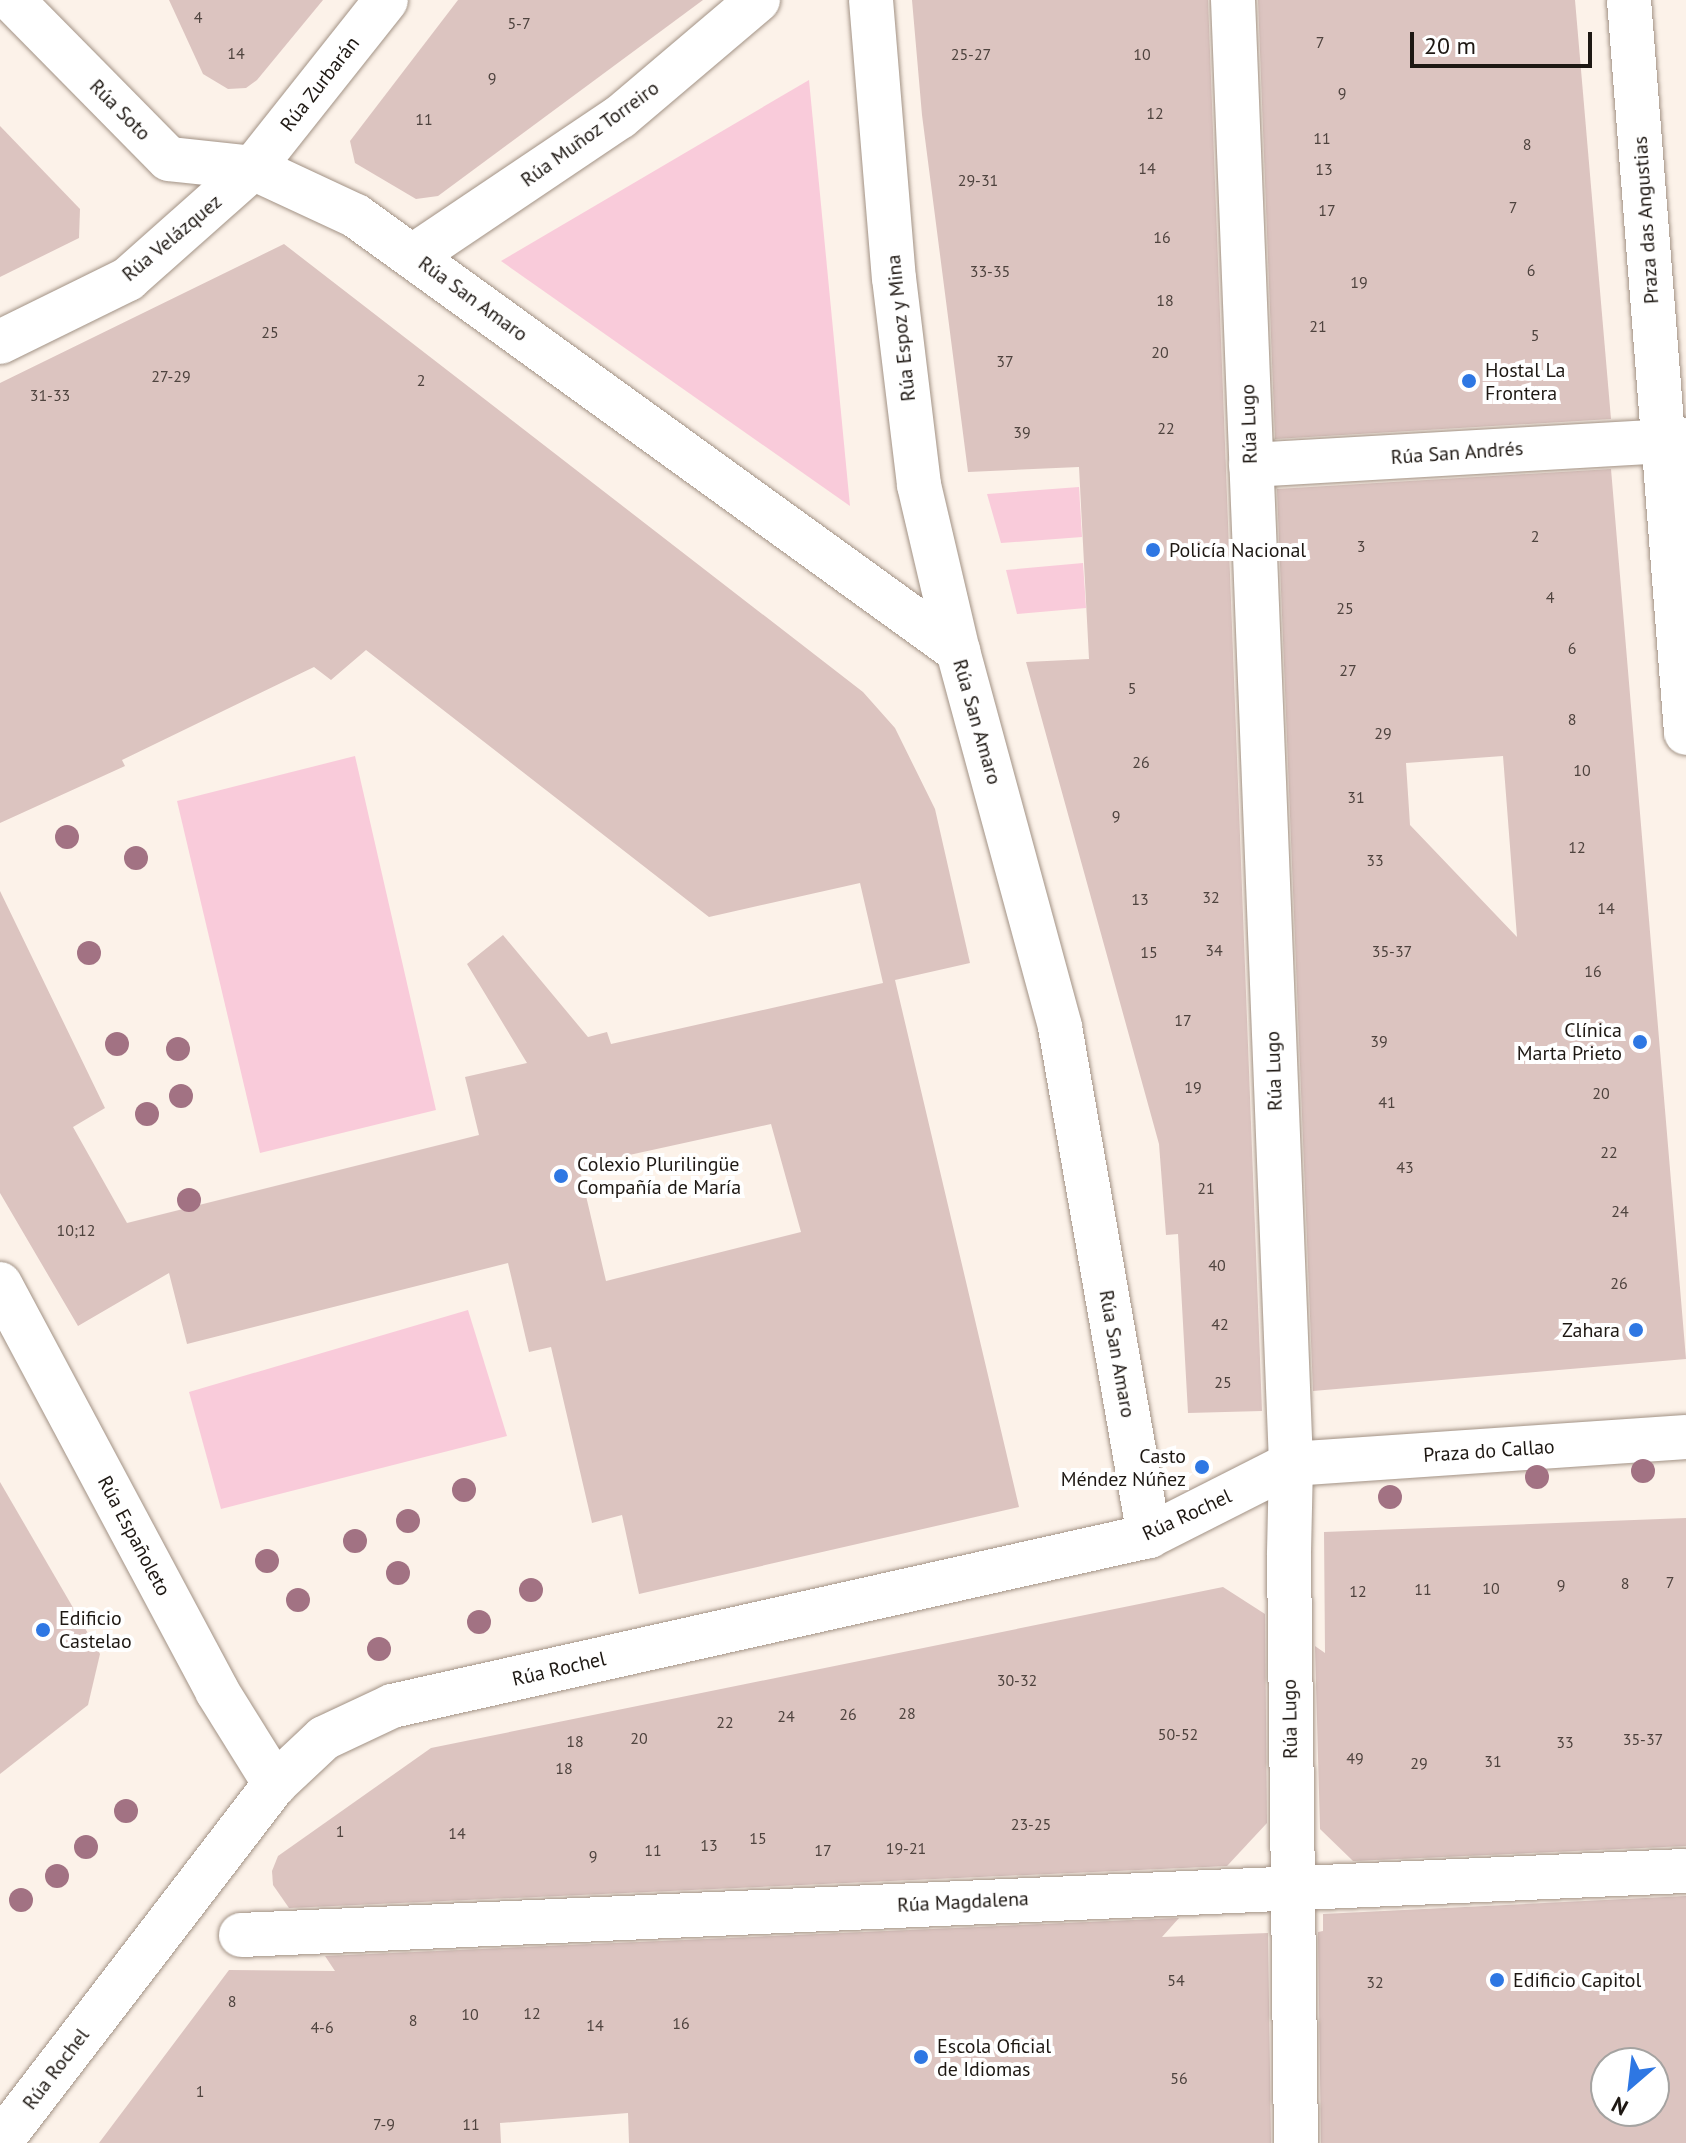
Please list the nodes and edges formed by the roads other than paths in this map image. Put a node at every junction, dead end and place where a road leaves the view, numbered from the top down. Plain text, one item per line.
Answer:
1 (12, 0) edge
2 (386, 0) edge
3 (758, 0) edge
4 (871, 0) edge
5 (1233, 0) edge
6 (1629, 0) edge
7 (253, 168) junction
8 (413, 256) junction
9 (0, 342) edge
10 (1675, 440) edge
11 (1251, 465) junction
12 (958, 651) junction
13 (1686, 733) edge
14 (0, 1284) edge
15 (1686, 1437) edge
16 (1291, 1464) junction
17 (1149, 1536) junction
18 (275, 1784) junction
19 (1686, 1871) edge
20 (1292, 1887) junction
21 (241, 1935) dead end
22 (0, 2142) edge
23 (1296, 2143) edge

1 - 7 street, Rúa Soto
2 - 7 street, Rúa Zurbarán
3 - 8 street, Rúa Muñoz Torreiro
4 - 12 street, Rúa Espoz y Mina
5 - 11 street, Rúa Lugo
6 - 10 street, Praza das Angustias
7 - 8 street, Rúa San Amaro
7 - 9 street, Rúa Velázquez
8 - 12 street, Rúa San Amaro
10 - 11 street, Rúa San Andrés
10 - 13 street, Praza das Angustias
11 - 16 street, Rúa Lugo
12 - 17 street, Rúa San Amaro
14 - 18 street, Rúa Españoleto
15 - 16 street, Praza do Callao
16 - 17 street, Rúa Rochel
16 - 20 street, Rúa Lugo
17 - 18 street, Rúa Rochel
18 - 22 street, Rúa Rochel
19 - 20 street, Rúa Magdalena
20 - 21 street, Rúa Magdalena
20 - 23 street, Rúa Lugo

